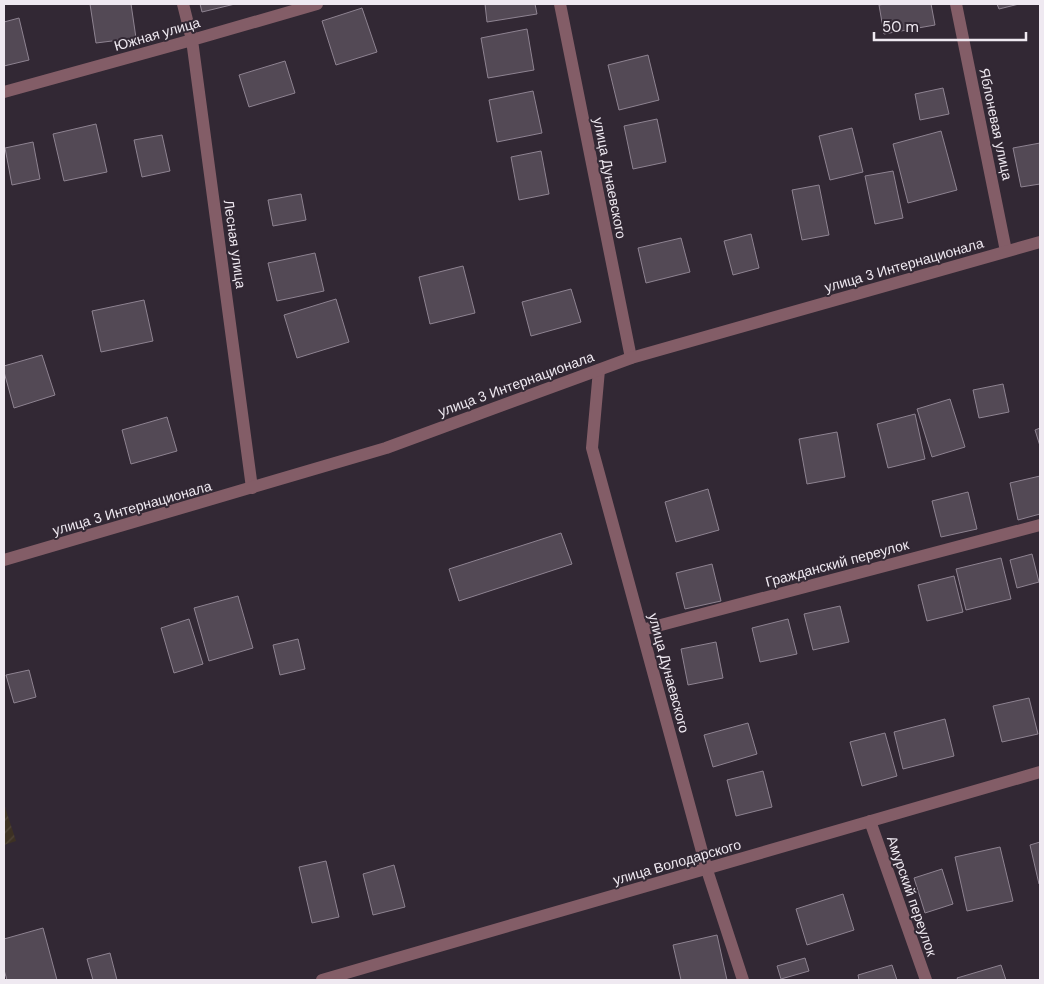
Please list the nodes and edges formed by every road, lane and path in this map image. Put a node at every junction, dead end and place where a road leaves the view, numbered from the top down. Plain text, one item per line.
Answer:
1 (183, 4) edge
2 (317, 4) edge
3 (560, 4) edge
4 (956, 4) edge
5 (192, 40) junction
6 (4, 92) edge
7 (1040, 242) edge
8 (1006, 251) junction
9 (631, 358) junction
10 (599, 370) junction
11 (252, 488) junction
12 (1040, 525) edge
13 (4, 560) edge
14 (642, 630) junction
15 (1040, 772) edge
16 (870, 821) junction
17 (707, 870) junction
18 (322, 980) edge
19 (742, 980) edge
20 (926, 980) edge

1 - 5 street, Лесная улица
2 - 5 street, Южная улица
3 - 9 street, улица Дунаевского
4 - 8 street, Яблоневая улица
5 - 6 street, Южная улица
5 - 11 street, Лесная улица
7 - 8 street, улица 3 Интернационала
8 - 9 street, улица 3 Интернационала
9 - 10 street, улица 3 Интернационала
10 - 11 street, улица 3 Интернационала
10 - 14 street, улица Дунаевского
11 - 13 street, улица 3 Интернационала
12 - 14 street, Гражданский переулок
14 - 17 street, улица Дунаевского
15 - 16 street, улица Володарского
16 - 17 street, улица Володарского
16 - 20 street, Амурский переулок
17 - 18 street, улица Володарского
17 - 19 street, улица Дунаевского

